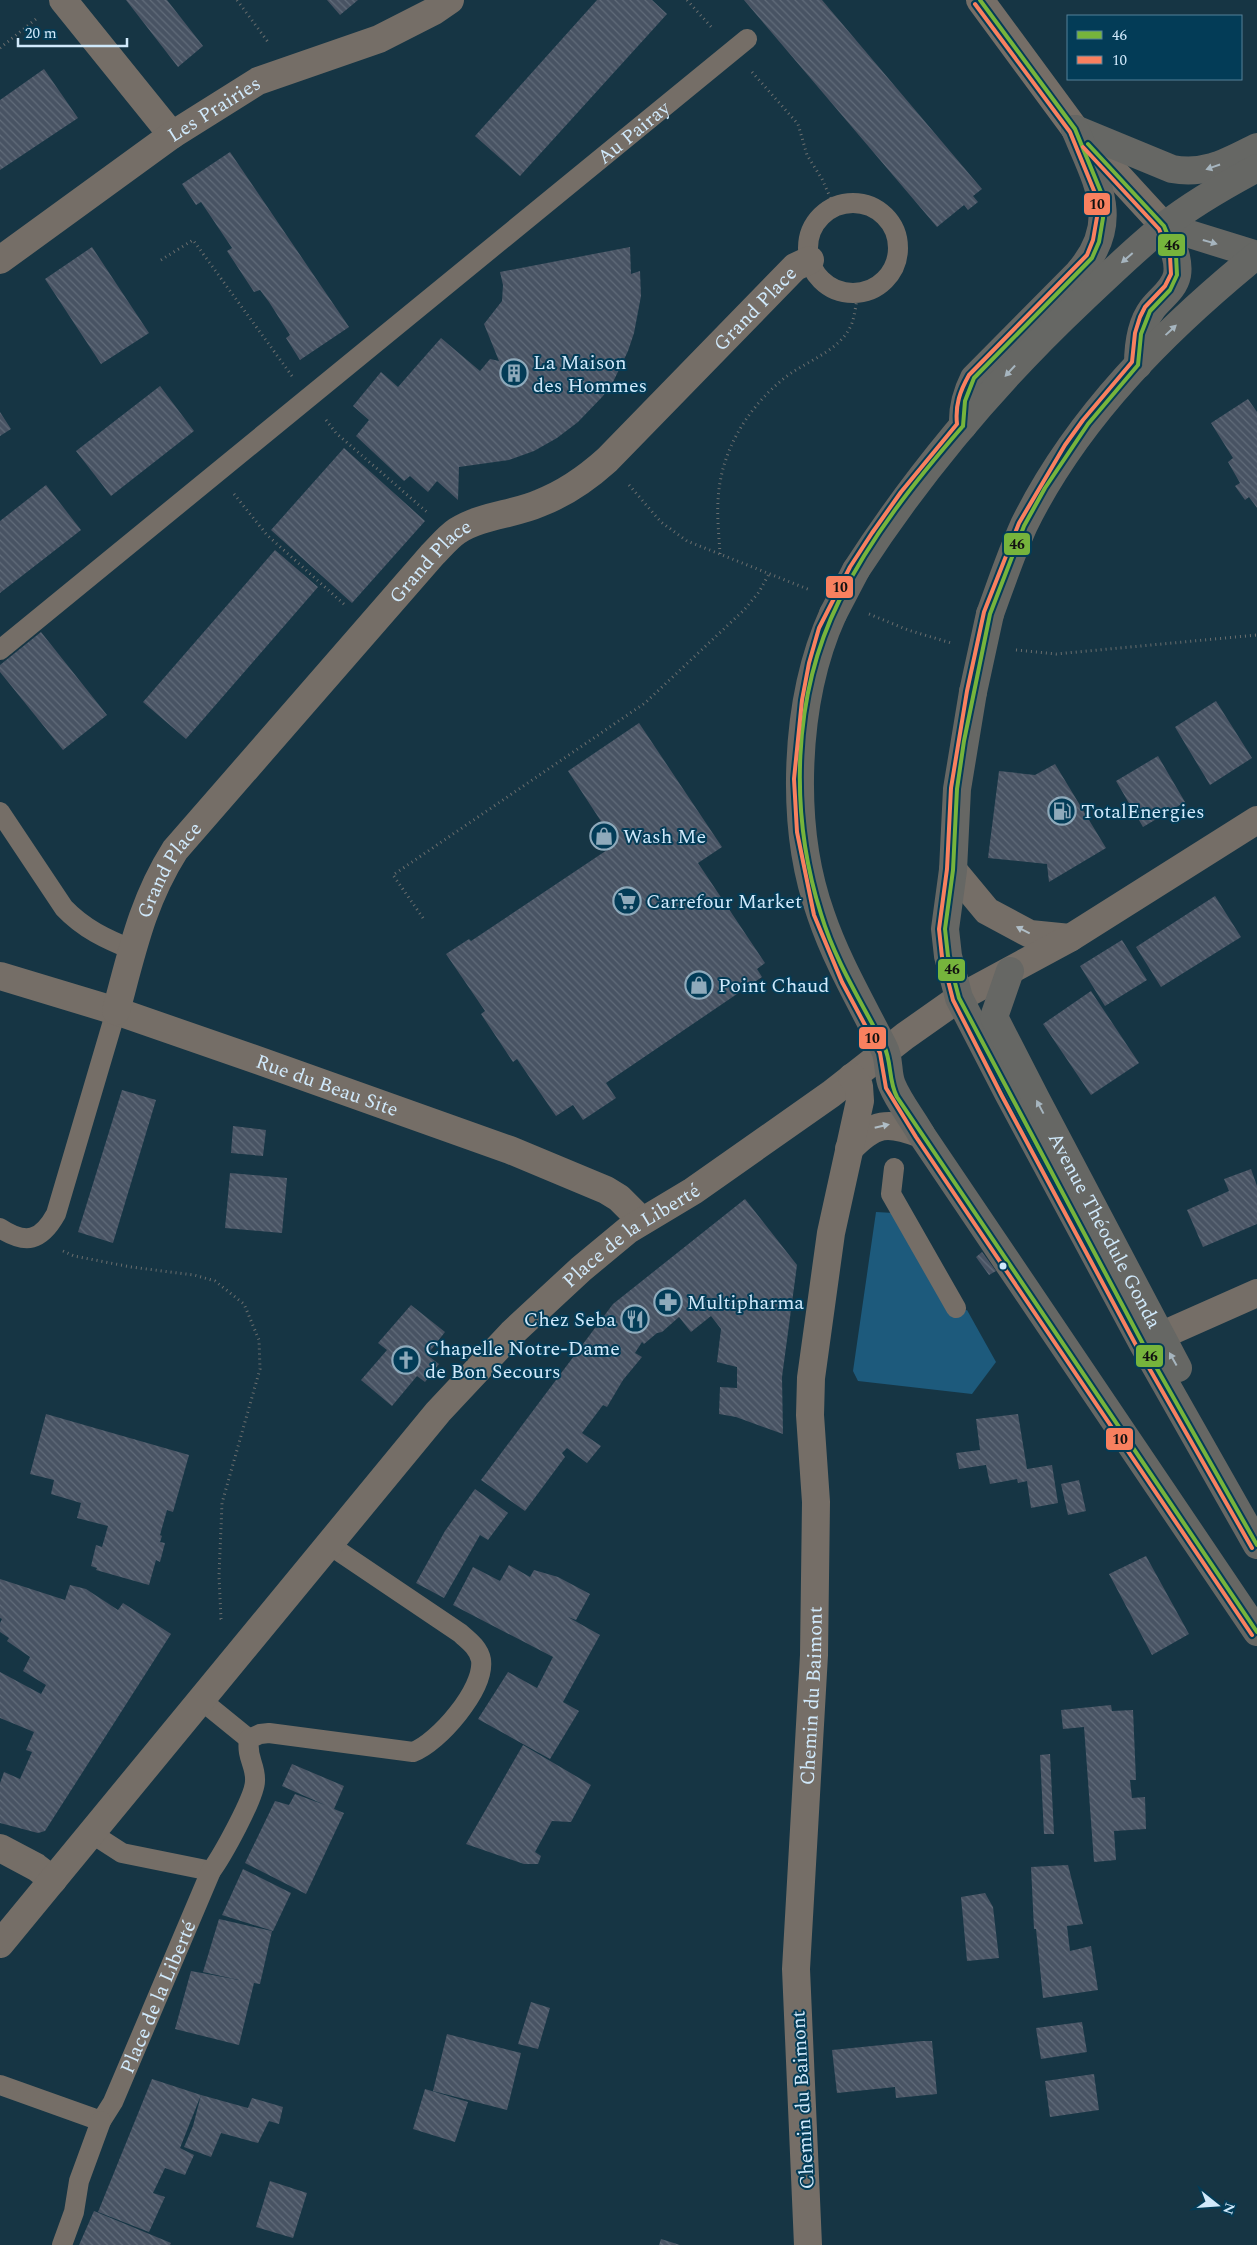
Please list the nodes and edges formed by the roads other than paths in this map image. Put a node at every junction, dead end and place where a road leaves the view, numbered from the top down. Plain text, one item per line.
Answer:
1 (63, 0) edge
2 (988, 3) edge
3 (436, 4) edge
4 (740, 44) road end
5 (1075, 129) junction
6 (172, 135) junction
7 (1257, 148) edge
8 (1257, 168) edge
9 (1164, 226) junction
10 (5, 252) edge
11 (1257, 255) edge
12 (810, 260) junction
13 (1138, 365) junction
14 (962, 426) junction
15 (0, 650) edge
16 (0, 812) edge
17 (1257, 820) edge
18 (952, 870) junction
19 (1070, 938) junction
20 (133, 950) junction
21 (1010, 970) junction
22 (0, 976) edge
23 (959, 998) junction
24 (116, 1011) junction
25 (886, 1051) junction
26 (852, 1077) junction
27 (921, 1134) junction
28 (849, 1149) junction
29 (894, 1168) dead end
30 (642, 1221) junction
31 (0, 1228) edge
32 (1257, 1293) edge
33 (956, 1308) dead end
34 (1160, 1336) junction
35 (1257, 1509) edge
36 (328, 1544) junction
37 (1257, 1545) edge
38 (1257, 1632) edge
39 (200, 1700) junction
40 (249, 1739) junction
41 (91, 1833) junction
42 (0, 1848) edge
43 (211, 1871) junction
44 (53, 1880) junction
45 (0, 1944) edge
46 (0, 2086) edge
47 (101, 2121) junction
48 (62, 2245) edge
49 (808, 2245) edge

1 - 6 street
2 - 5 street
3 - 6 street, Les Prairies
4 - 15 lane, Au Pairay
7 -> 5 main road
5 - 9 street
5 - 14 main road
6 - 10 street, Les Prairies
8 - 9 main road
9 -> 11 main road
9 - 13 main road
9 -> 14 main road
13 -> 11 main road, Avenue Théodule Gonda
12 - 12 lane
12 - 20 street, Grand Place
13 - 18 main road, Avenue Théodule Gonda, bridge
14 - 25 main road, bridge
16 - 20 lane
17 - 19 street, Place de la Liberté
19 -> 18 street
18 - 23 main road, Avenue Théodule Gonda
19 - 21 street, Place de la Liberté
20 - 24 street, Grand Place
21 - 23 street, Place de la Liberté
34 -> 21 main road, Avenue Théodule Gonda
22 - 24 street, Rue du Beau Site
23 - 25 street, Place de la Liberté
23 - 37 main road, Avenue Théodule Gonda
24 - 30 street, Rue du Beau Site
24 - 31 lane
25 - 26 street, Place de la Liberté
25 - 27 main road
26 - 28 street, Chemin du Baimont
26 - 30 street, Place de la Liberté
28 -> 27 street
27 - 38 main road
28 - 49 street, Chemin du Baimont
29 - 33 lane
30 - 36 street, Place de la Liberté
32 - 34 street
35 -> 34 main road, Avenue Théodule Gonda
36 - 39 street, Place de la Liberté
36 - 40 lane
39 - 40 lane
39 - 41 street, Place de la Liberté
40 - 43 lane, Place de la Liberté
41 - 43 lane
41 - 44 street, Place de la Liberté
42 - 44 street
43 - 47 lane, Place de la Liberté
44 - 45 street, Place de la Liberté
46 - 47 lane
47 - 48 lane, Place de la Liberté

